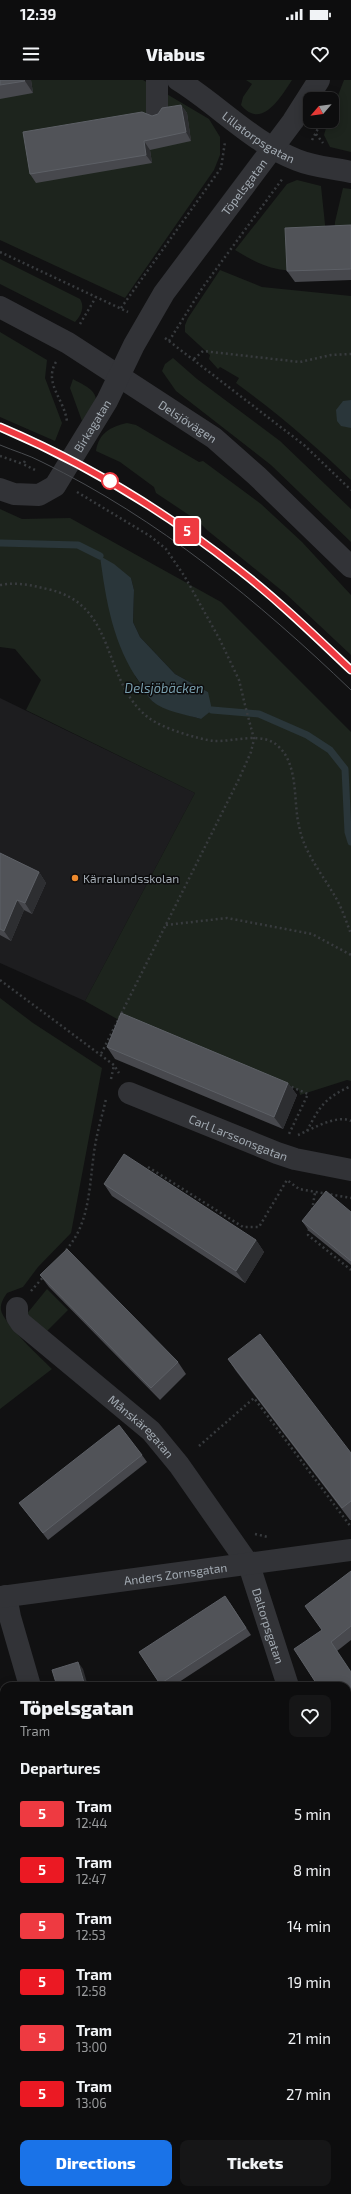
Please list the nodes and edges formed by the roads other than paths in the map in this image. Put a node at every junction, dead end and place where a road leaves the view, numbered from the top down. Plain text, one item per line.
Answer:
1 (157, 80) edge
2 (178, 80) edge
3 (319, 80) edge
4 (158, 112) edge
5 (274, 147) junction
6 (351, 172) edge
7 (0, 307) edge
8 (119, 375) junction
9 (0, 489) edge
10 (351, 567) edge
11 (119, 1090) road end
12 (351, 1170) edge
13 (17, 1308) road end
14 (351, 1550) edge
15 (249, 1565) junction
16 (3, 1597) edge
17 (29, 1682) edge
18 (287, 1682) edge

1 - 4 street
2 - 5 street, Lillatorpsgatan
3 - 5 street, Töpelsgatan
5 - 6 street, Lillatorpsgatan
5 - 8 street, Töpelsgatan
7 - 8 street, Delsjövägen
8 - 9 street, Birkagatan
8 - 10 street, Delsjövägen
11 - 12 street, Carl Larssonsgatan
13 - 15 street, Månskäregatan
14 - 15 street, Anders Zornsgatan
15 - 16 street, Anders Zornsgatan
15 - 18 street, Daltorpsgatan
16 - 17 street

